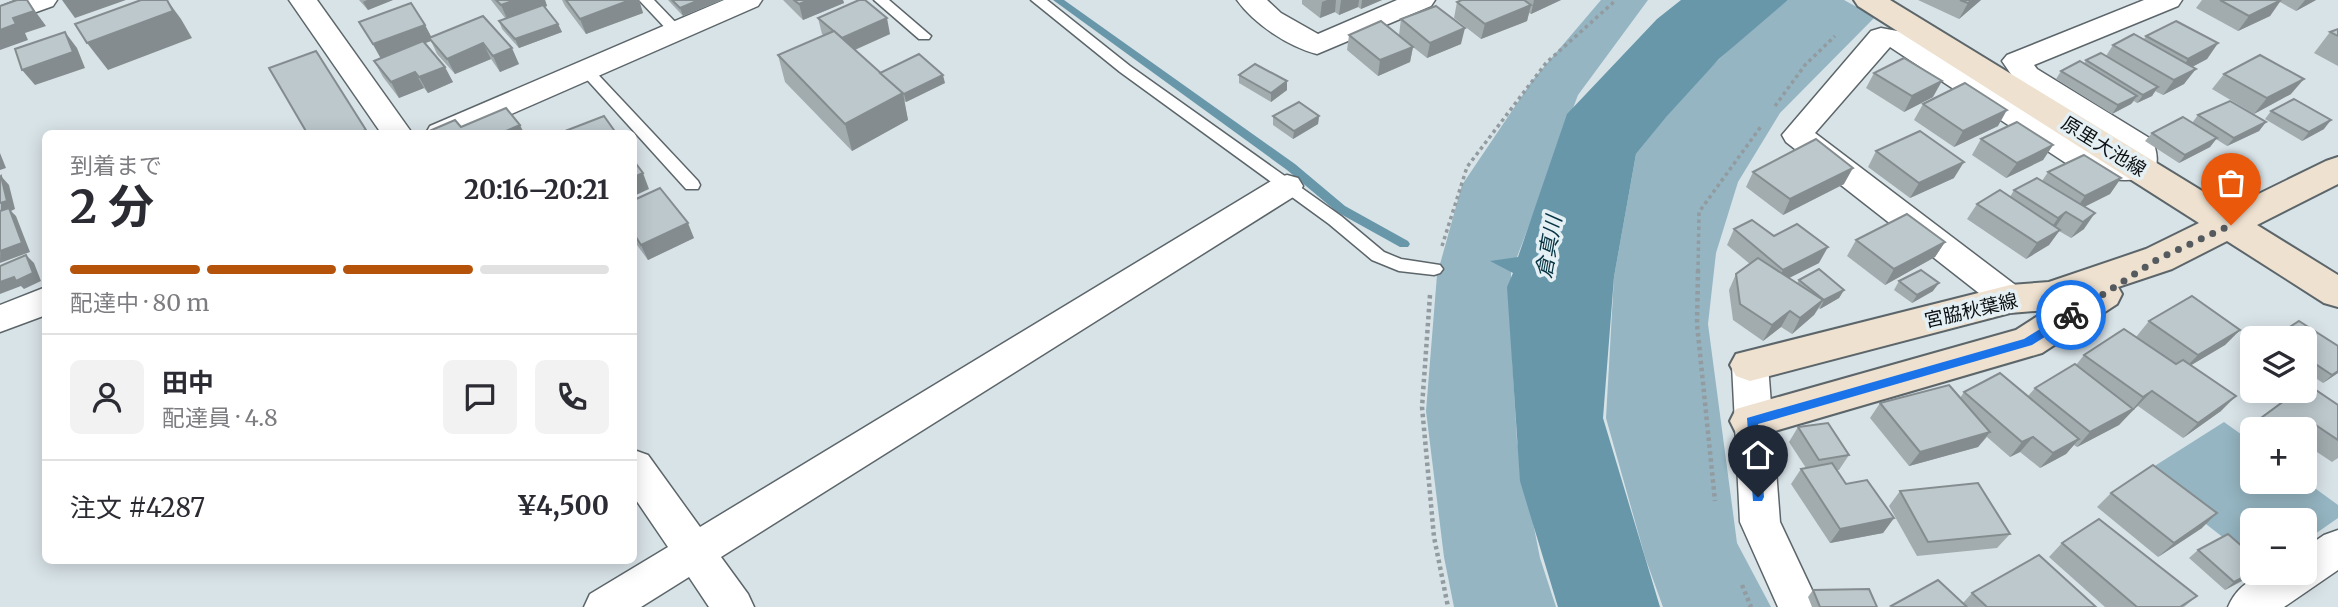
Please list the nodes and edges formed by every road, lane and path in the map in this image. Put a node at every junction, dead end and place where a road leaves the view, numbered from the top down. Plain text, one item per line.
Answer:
1 (43, 0) edge
2 (303, 0) edge
3 (646, 0) edge
4 (748, 0) edge
5 (881, 0) edge
6 (1038, 0) edge
7 (1251, 0) edge
8 (1421, 0) edge
9 (1616, 0) edge
10 (1869, 0) edge
11 (2168, 0) edge
12 (0, 17) edge
13 (1844, 27) dead end
14 (676, 31) junction
15 (924, 36) dead end
16 (586, 70) junction
17 (1772, 110) dead end
18 (1764, 122) dead end
19 (395, 130) edge
20 (448, 130) edge
21 (2141, 169) junction
22 (2338, 169) edge
23 (692, 185) dead end
24 (1287, 186) junction
25 (2231, 225) junction
26 (2158, 259) junction
27 (1434, 269) junction
28 (2338, 293) edge
29 (2010, 299) junction
30 (42, 302) edge
31 (0, 319) edge
32 (1750, 365) joint
33 (1751, 421) junction
34 (637, 470) edge
35 (1716, 508) dead end
36 (2338, 548) edge
37 (695, 552) junction
38 (2317, 562) edge
39 (1741, 582) dead end
40 (2282, 585) edge
41 (605, 607) edge
42 (733, 607) edge
43 (1448, 607) edge
44 (1751, 607) edge
45 (1799, 607) edge
46 (2249, 607) edge

1 - 12 street
2 - 19 street
3 - 14 lane
4 - 14 street
5 - 15 lane
6 - 24 lane
7 - 8 street
9 - 27 path
10 - 21 street, 原里大池線
11 - 21 street
13 - 17 path
14 - 16 street
16 - 20 street
16 - 23 lane
18 - 35 path
21 - 25 street, 原里大池線
21 - 29 street
22 - 25 street, 宮脇秋葉線
24 - 27 lane
24 - 37 street
25 - 26 street, 宮脇秋葉線
25 - 28 street, 原里大池線
26 - 29 street, 宮脇秋葉線
26 - 33 street
27 - 43 path
29 - 32 street, 宮脇秋葉線
30 - 31 street
32 - 33 street
33 - 45 street
34 - 37 street
36 - 38 street
37 - 41 street
37 - 42 street
39 - 44 path
40 - 46 street

